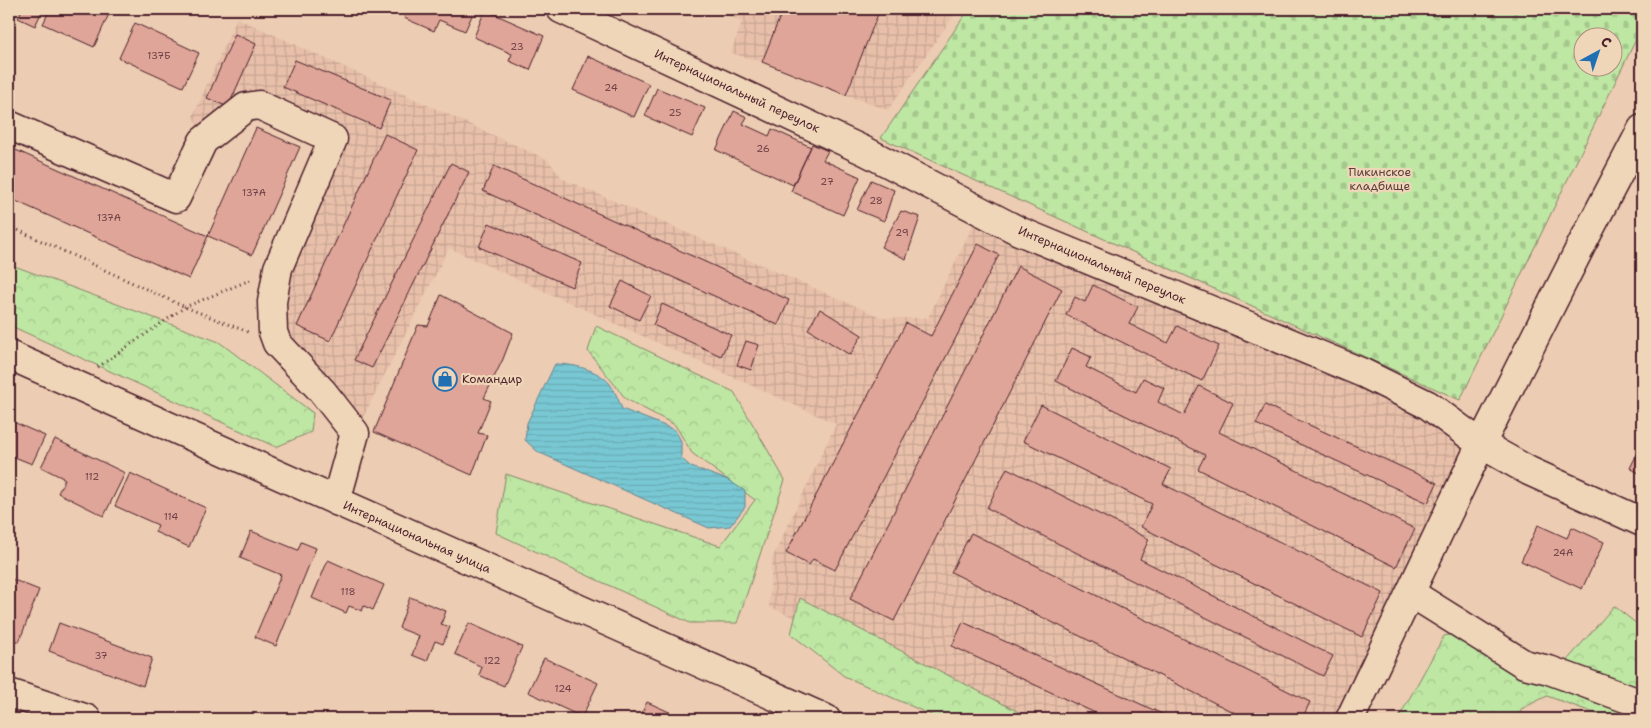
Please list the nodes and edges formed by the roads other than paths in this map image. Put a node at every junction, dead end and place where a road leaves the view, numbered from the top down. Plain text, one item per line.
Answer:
1 (561, 9) edge
2 (9, 126) edge
3 (1642, 129) edge
4 (9, 355) edge
5 (1481, 444) junction
6 (336, 501) junction
7 (1642, 522) edge
8 (1411, 593) junction
9 (9, 693) edge
10 (1642, 704) edge
11 (87, 719) edge
12 (826, 719) edge
13 (1350, 719) edge

1 - 5 street, Интернациональный переулок
2 - 6 street
3 - 5 street
4 - 6 street, Интернациональная улица
5 - 7 street, Интернациональный переулок
5 - 8 street
6 - 12 street, Интернациональная улица
8 - 10 street
8 - 13 street
9 - 11 street

